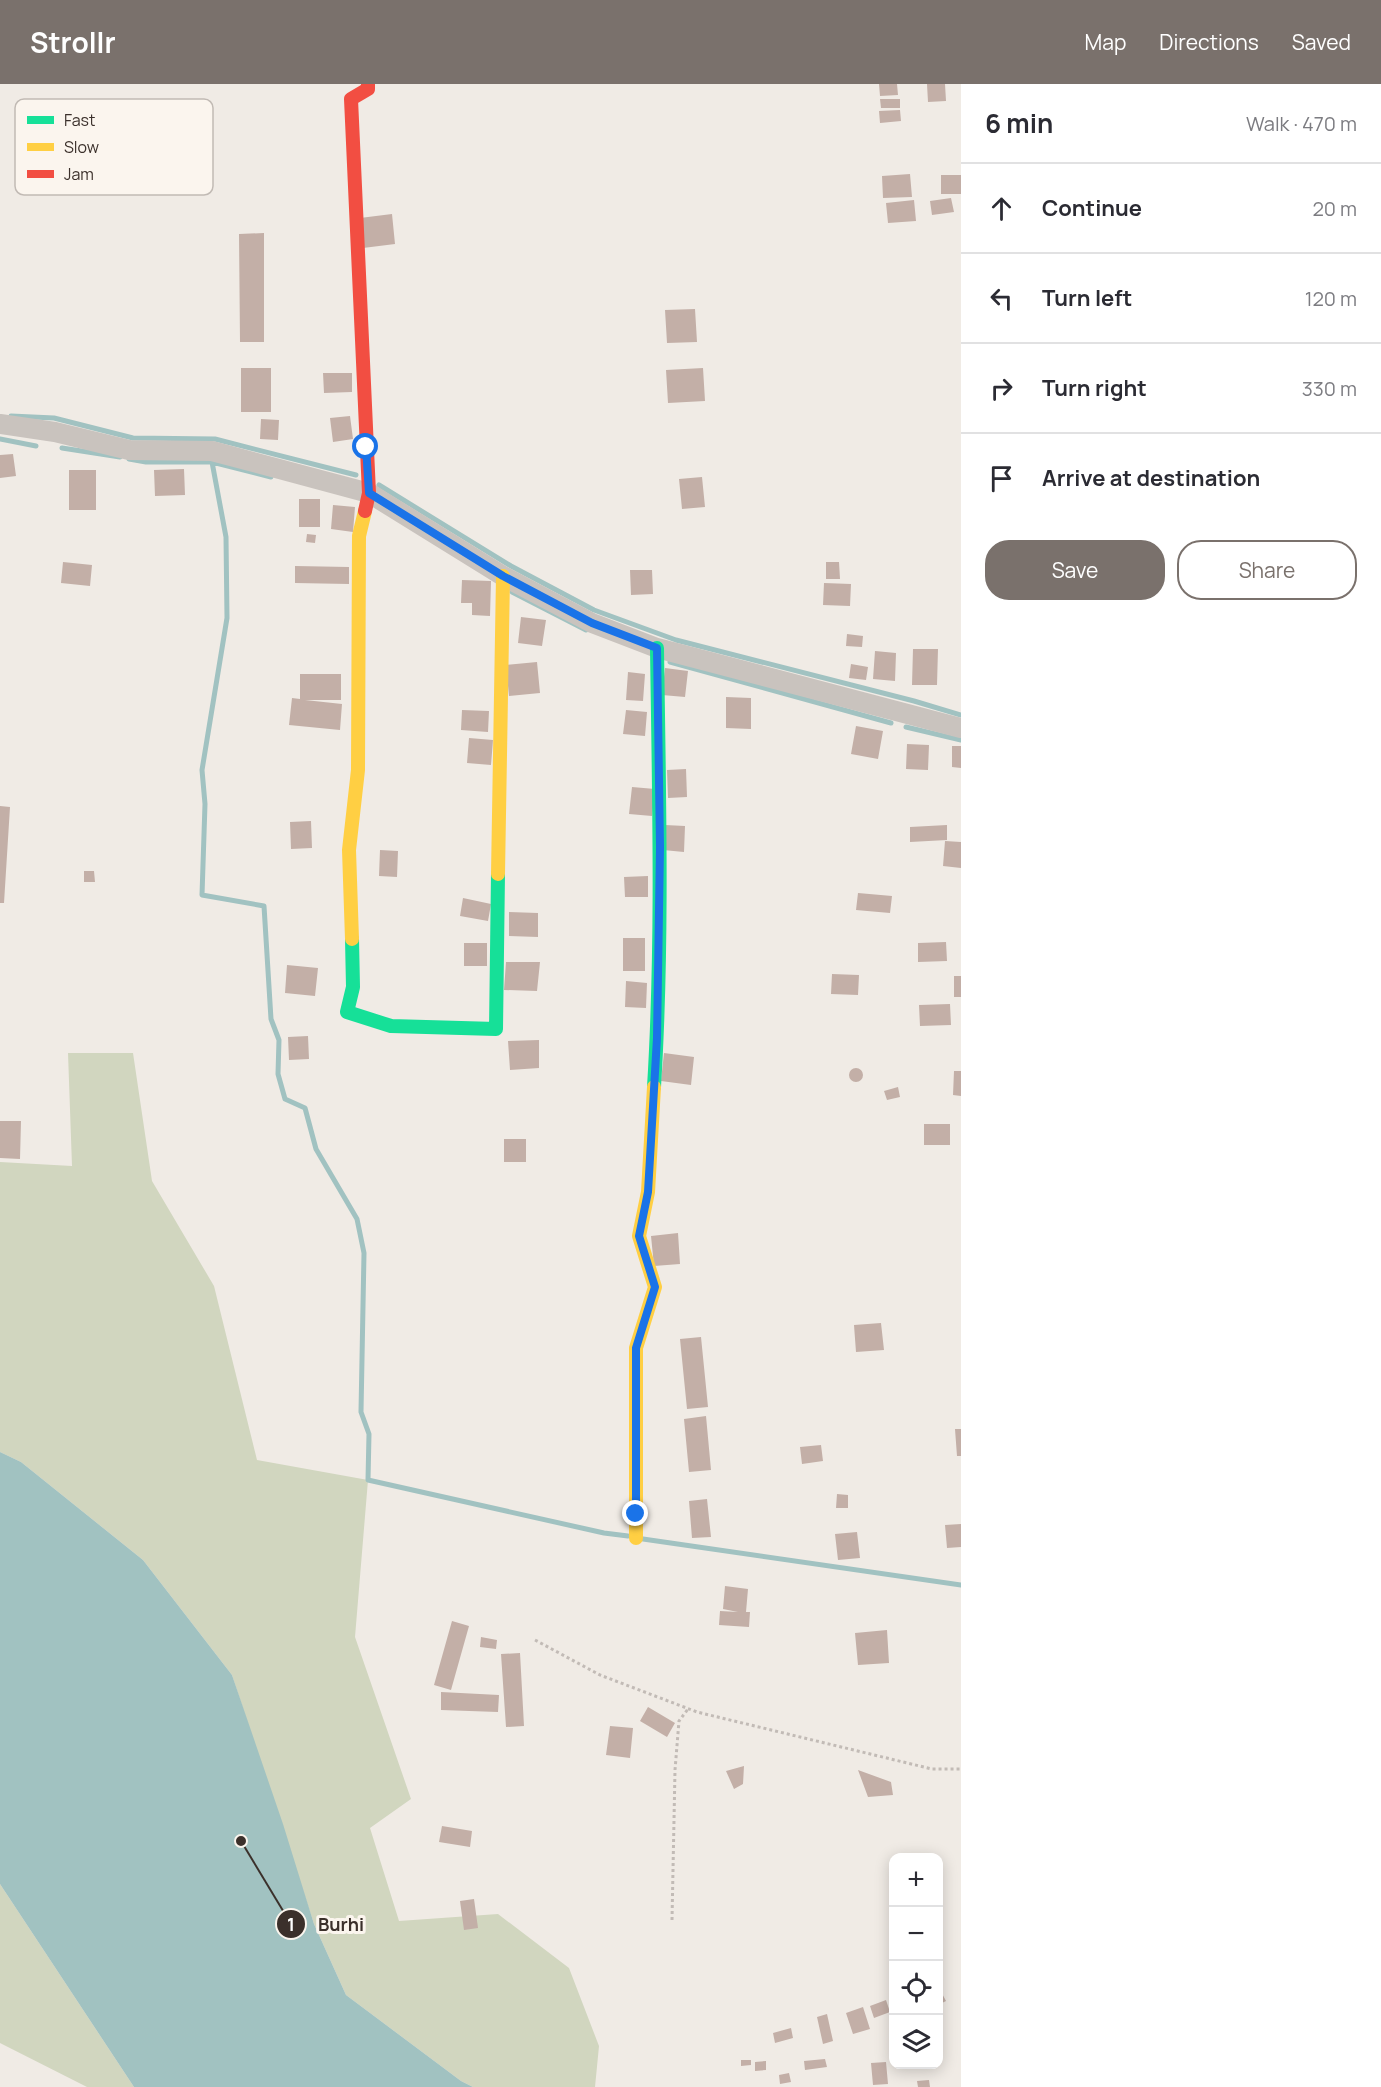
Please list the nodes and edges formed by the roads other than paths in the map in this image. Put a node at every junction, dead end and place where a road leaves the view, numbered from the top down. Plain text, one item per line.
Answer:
1 (368, 84) edge
2 (0, 424) edge
3 (369, 493) junction
4 (503, 576) junction
5 (657, 648) junction
6 (961, 728) edge
7 (636, 1538) dead end

1 - 3 street
2 - 3 street
3 - 4 street
3 - 4 street
4 - 5 street
5 - 6 street
5 - 7 street

